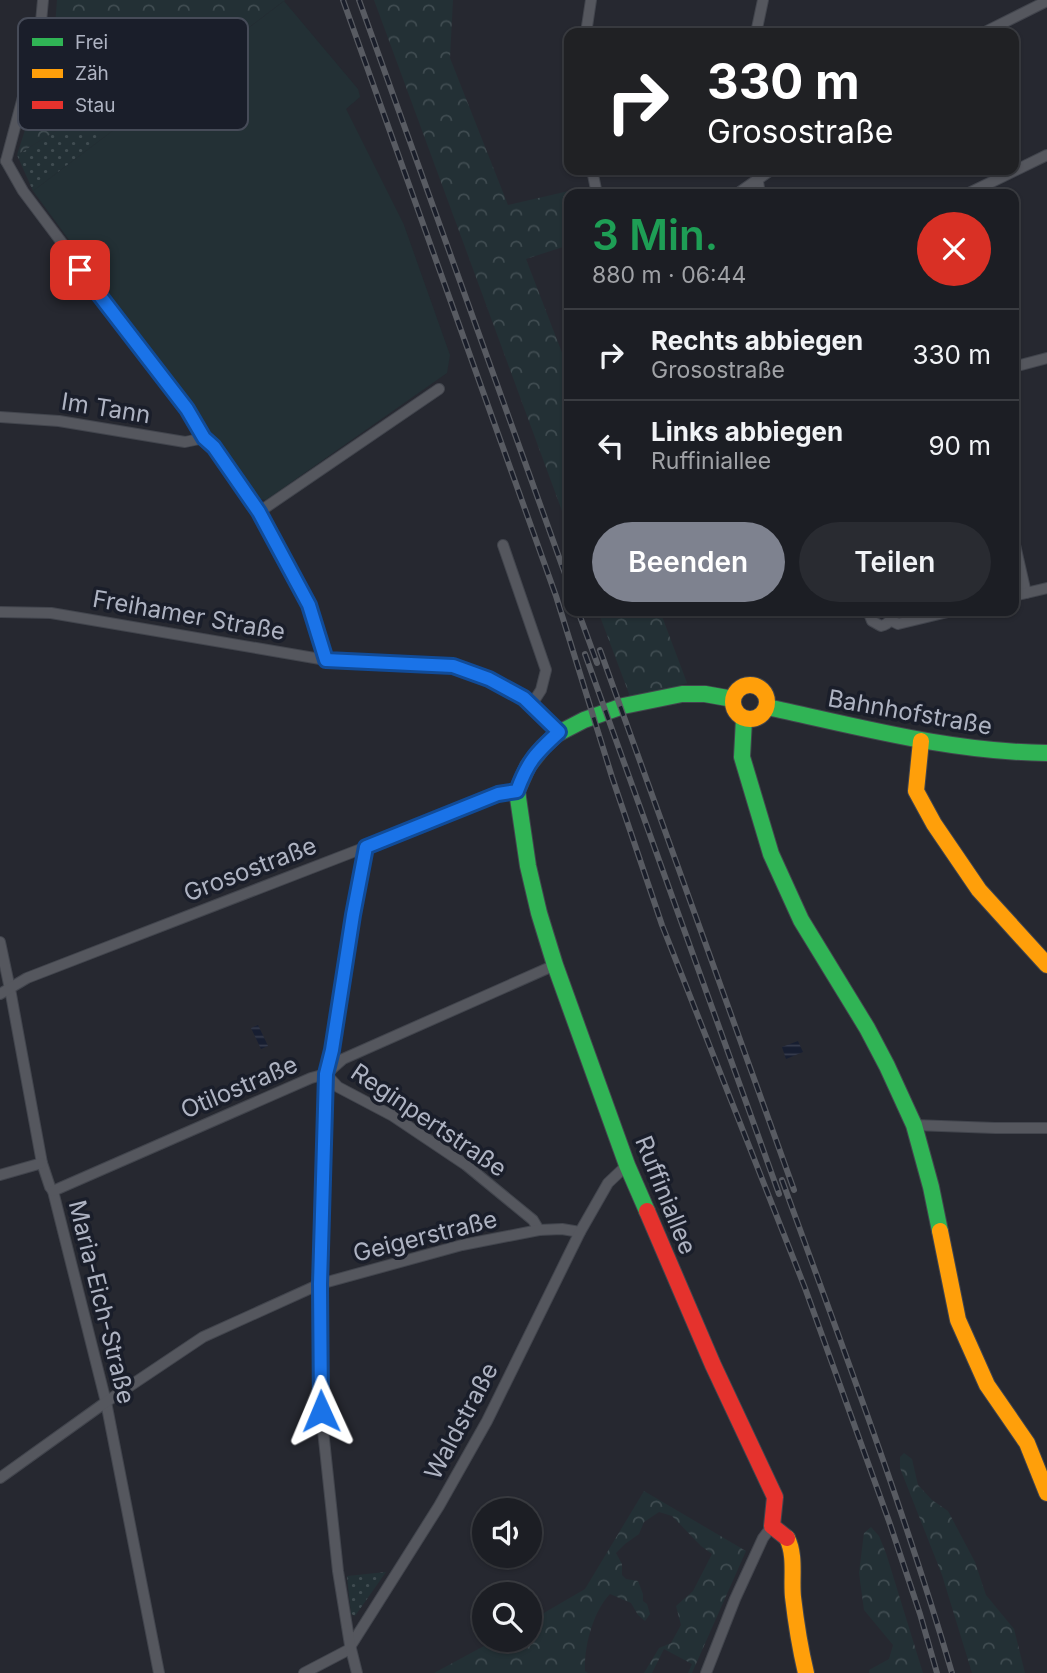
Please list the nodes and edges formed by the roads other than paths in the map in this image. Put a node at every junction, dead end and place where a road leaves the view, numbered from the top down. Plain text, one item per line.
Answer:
1 (43, 0) edge
2 (591, 0) edge
3 (763, 0) edge
4 (1047, 1) edge
5 (41, 18) edge
6 (587, 28) edge
7 (757, 28) edge
8 (993, 28) edge
9 (18, 110) edge
10 (1047, 155) edge
11 (3, 162) edge
12 (1019, 169) edge
13 (756, 175) edge
14 (1006, 175) edge
15 (742, 189) edge
16 (977, 189) edge
17 (1047, 358) edge
18 (1019, 366) edge
19 (439, 389) dead end
20 (0, 417) edge
21 (204, 438) junction
22 (259, 512) junction
23 (503, 545) dead end
24 (1019, 562) edge
25 (1047, 589) edge
26 (1026, 593) junction
27 (1019, 595) edge
28 (0, 612) edge
29 (871, 616) edge
30 (890, 616) edge
31 (931, 616) edge
32 (326, 660) junction
33 (733, 699) junction
34 (532, 704) junction
35 (767, 707) junction
36 (744, 719) junction
37 (559, 732) junction
38 (921, 741) junction
39 (1047, 753) edge
40 (517, 791) junction
41 (366, 847) junction
42 (0, 942) edge
43 (555, 965) junction
44 (1047, 965) edge
45 (5, 991) edge
46 (326, 1074) junction
47 (914, 1125) junction
48 (1047, 1128) edge
49 (42, 1163) junction
50 (627, 1165) junction
51 (0, 1175) edge
52 (53, 1191) junction
53 (539, 1230) junction
54 (580, 1232) junction
55 (320, 1284) junction
56 (106, 1402) junction
57 (0, 1478) edge
58 (1047, 1493) edge
59 (772, 1525) junction
60 (350, 1645) junction
61 (159, 1673) edge
62 (304, 1673) edge
63 (357, 1673) edge
64 (706, 1673) edge
65 (806, 1673) edge

1 - 5 street
2 - 6 street
3 - 7 street
4 - 8 street
9 - 11 street
10 - 12 street
11 - 21 street
13 - 15 street
14 - 16 street
17 - 18 street
19 - 22 street
20 - 21 street, Im Tann
21 - 22 street
22 - 32 street
23 - 34 street
24 - 26 street
25 - 26 street
26 - 27 street
28 - 32 street, Freihamer Straße
29 - 30 street
30 - 31 street
32 - 34 street, Freihamer Straße
33 - 35 street
33 - 36 street
33 - 37 street
34 - 37 street, Freihamer Straße
35 - 36 street
35 - 38 street, Bahnhofstraße
36 - 47 street
37 - 40 street
38 - 39 street, Bahnhofstraße
38 - 44 street
40 - 41 street, Grosostraße
40 - 43 street, Ruffiniallee
41 - 45 street, Grosostraße
41 - 46 street
42 - 45 street, Maria-Eich-Straße
43 - 46 street, Otilostraße
43 - 50 street, Ruffiniallee
45 - 49 street, Maria-Eich-Straße
46 - 52 street, Otilostraße
46 - 53 street, Reginpertstraße
46 - 55 street
47 - 48 street
47 - 58 street
49 - 51 street
49 - 52 street, Maria-Eich-Straße
50 - 54 street, Waldstraße
50 - 59 street, Ruffiniallee
52 - 56 street, Maria-Eich-Straße
53 - 54 street, Geigerstraße
53 - 55 street, Geigerstraße
54 - 60 street, Waldstraße
55 - 56 street, Geigerstraße
55 - 60 street
56 - 57 street, Geigerstraße
56 - 61 street, Maria-Eich-Straße
59 - 64 street
59 - 65 street
60 - 62 street, Waldstraße
60 - 63 street

